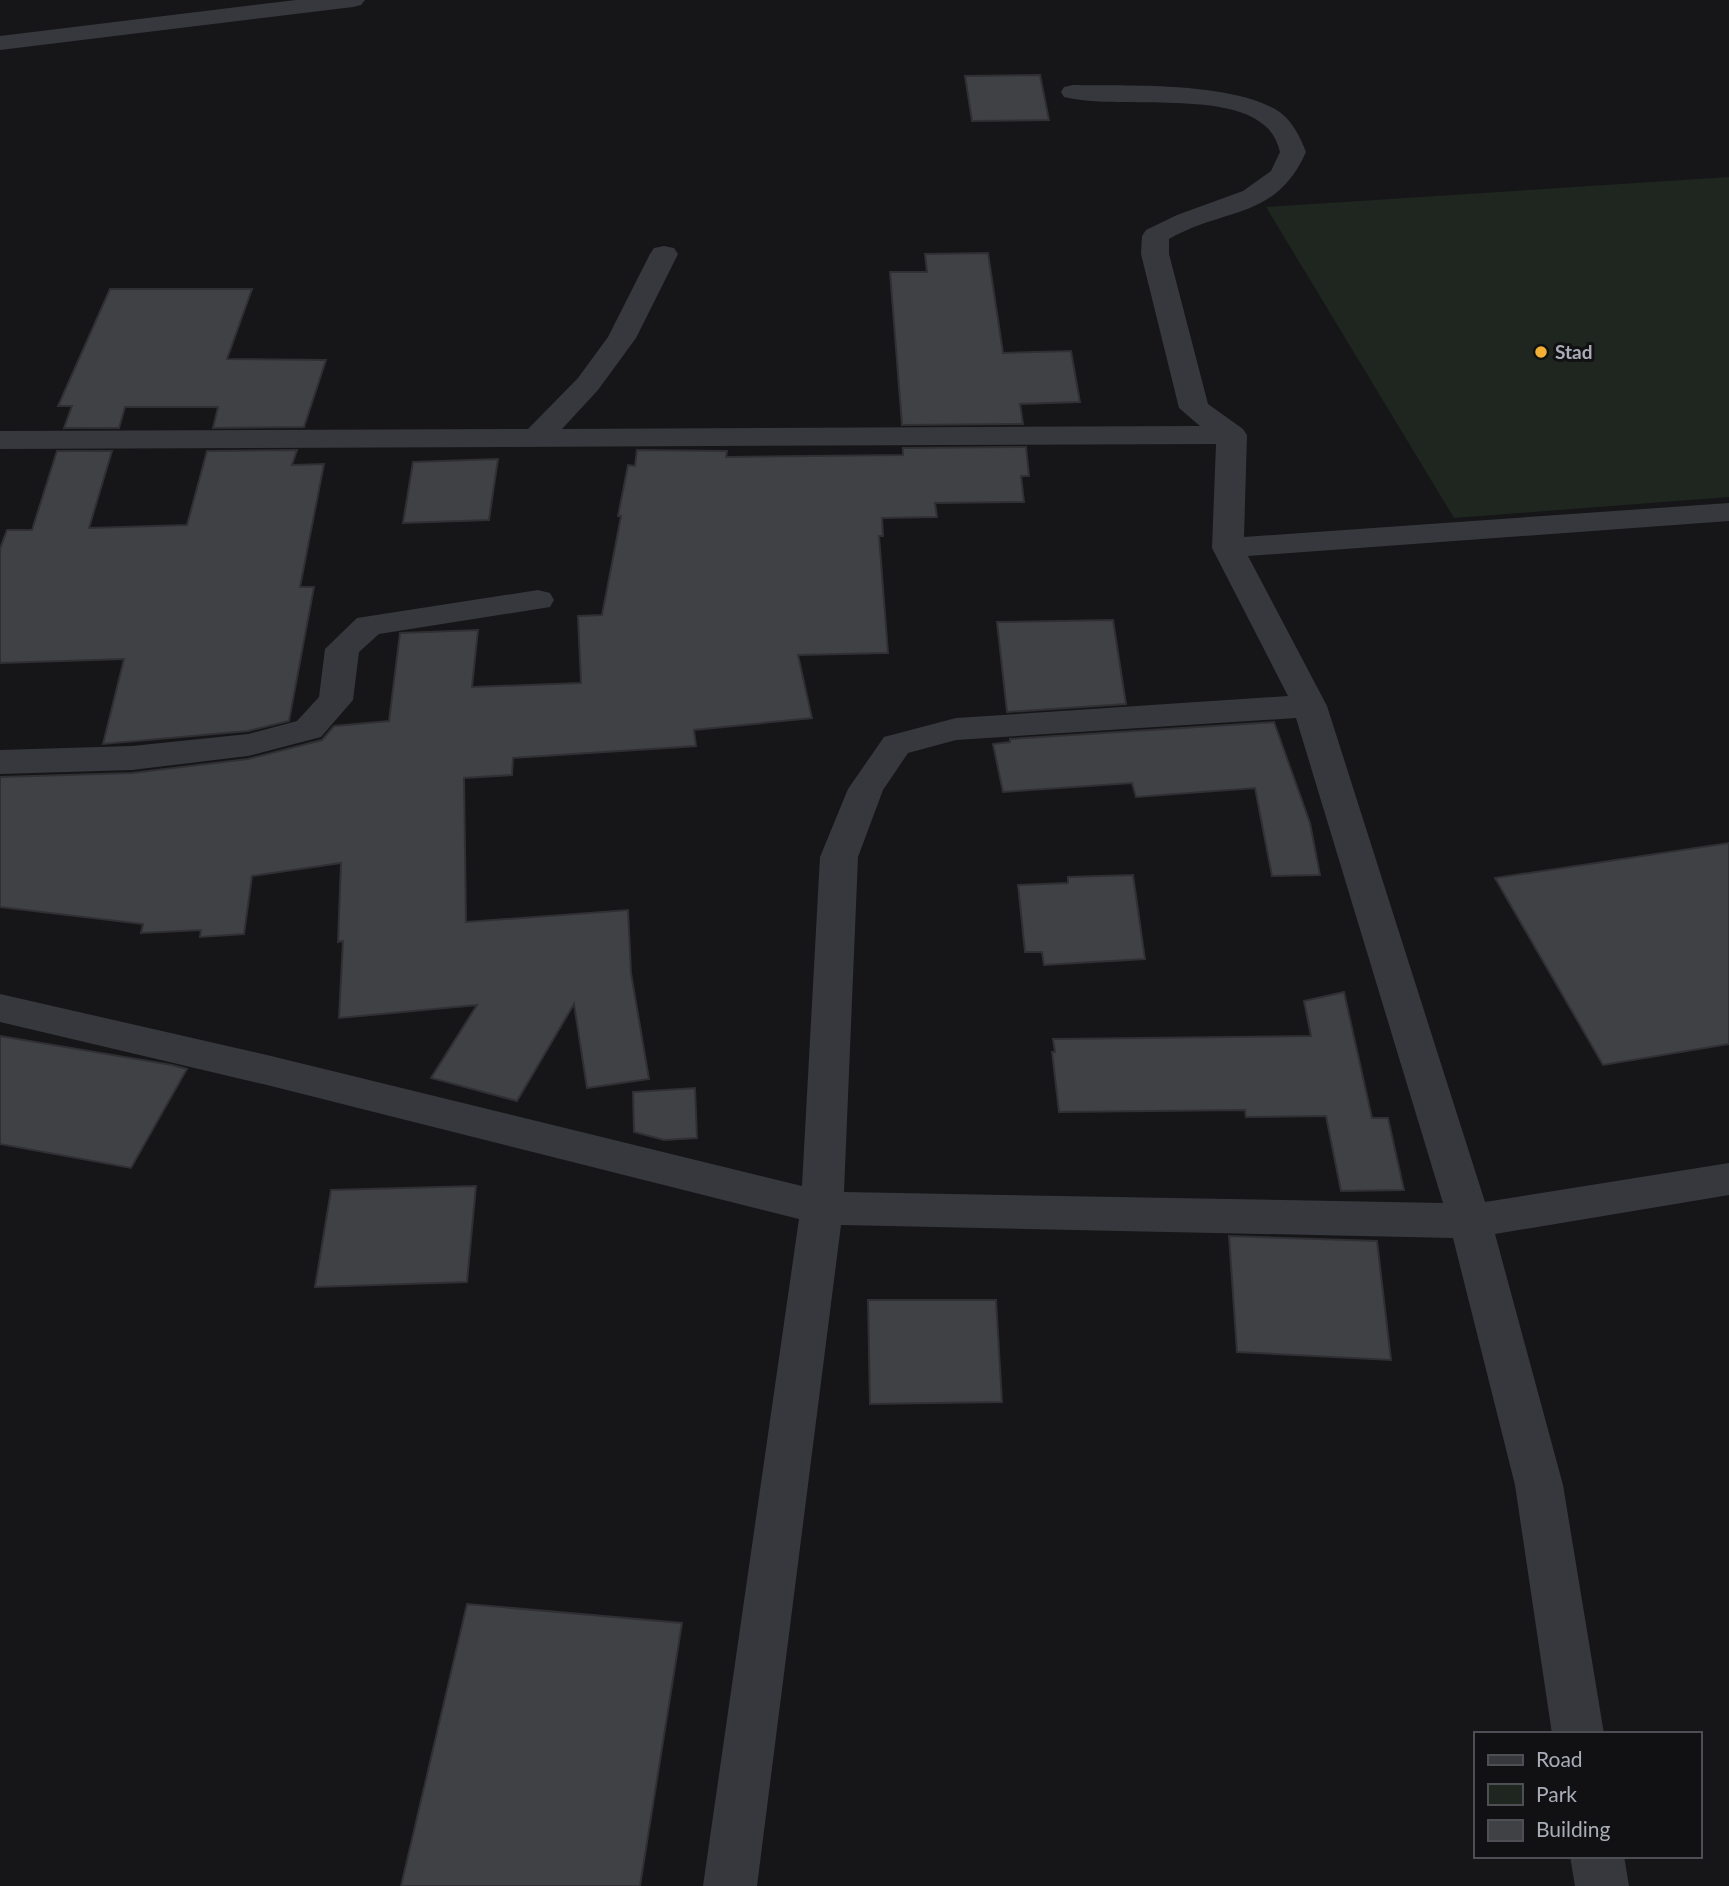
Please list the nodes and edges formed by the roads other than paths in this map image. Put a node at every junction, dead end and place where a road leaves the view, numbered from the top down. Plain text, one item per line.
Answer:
1 (354, 0) edge
2 (0, 43) edge
3 (1073, 92) dead end
4 (664, 254) dead end
5 (1232, 435) junction
6 (538, 436) junction
7 (0, 440) edge
8 (1729, 512) edge
9 (1228, 548) junction
10 (538, 600) dead end
11 (1310, 706) junction
12 (0, 762) edge
13 (0, 1007) edge
14 (1729, 1179) edge
15 (822, 1208) junction
16 (1470, 1221) junction
17 (1578, 1732) edge
18 (1597, 1858) edge
19 (730, 1886) edge
20 (1602, 1886) edge

1 - 2 street
3 - 5 street
4 - 6 street
5 - 6 street
5 - 9 street
6 - 7 street
8 - 9 street
9 - 11 street
10 - 12 street
11 - 15 street
11 - 16 street
13 - 15 street
14 - 16 street
15 - 16 street
15 - 19 street
16 - 17 street
18 - 20 street

